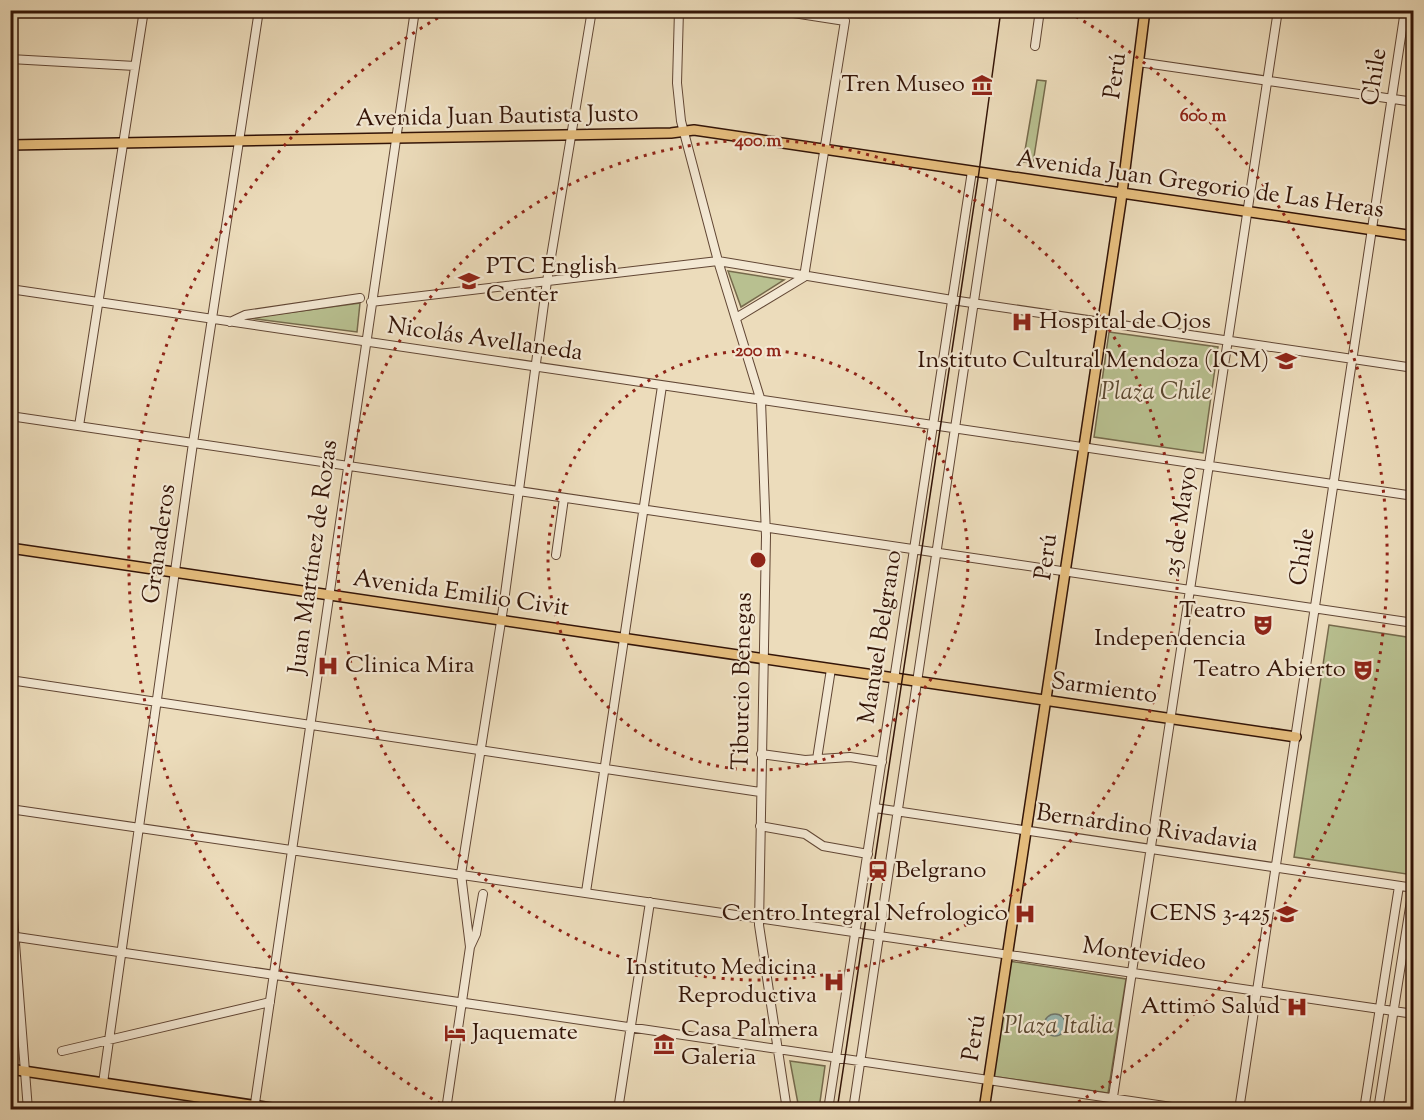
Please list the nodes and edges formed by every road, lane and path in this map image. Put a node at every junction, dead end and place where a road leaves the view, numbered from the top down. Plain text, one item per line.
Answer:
1 (144, 10) edge
2 (259, 10) edge
3 (415, 10) edge
4 (592, 10) edge
5 (679, 10) edge
6 (774, 10) edge
7 (1040, 10) edge
8 (1145, 10) edge
9 (1278, 10) edge
10 (1405, 10) edge
11 (1035, 46) dead end
12 (10, 59) edge
13 (1138, 62) junction
14 (135, 66) junction
15 (1267, 81) junction
16 (1391, 99) junction
17 (1413, 102) edge
18 (683, 130) junction
19 (572, 135) junction
20 (395, 138) junction
21 (240, 141) junction
22 (123, 143) junction
23 (10, 146) edge
24 (825, 149) junction
25 (977, 172) junction
26 (993, 174) junction
27 (1121, 193) junction
28 (1248, 212) junction
29 (1372, 230) junction
30 (1413, 236) edge
31 (718, 261) junction
32 (805, 275) junction
33 (547, 280) junction
34 (10, 289) edge
35 (360, 298) dead end
36 (952, 300) junction
37 (371, 302) junction
38 (99, 303) junction
39 (973, 303) junction
40 (246, 315) junction
41 (736, 318) junction
42 (212, 319) junction
43 (228, 322) junction
44 (1102, 322) junction
45 (246, 324) junction
46 (1228, 340) junction
47 (365, 342) junction
48 (1352, 359) junction
49 (536, 368) junction
50 (1413, 368) edge
51 (662, 387) junction
52 (761, 401) junction
53 (10, 416) edge
54 (933, 425) junction
55 (79, 426) junction
56 (955, 428) junction
57 (193, 443) junction
58 (1083, 447) junction
59 (348, 466) junction
60 (1209, 466) junction
61 (1334, 484) junction
62 (519, 491) junction
63 (1413, 496) edge
64 (564, 498) junction
65 (644, 509) junction
66 (765, 527) junction
67 (10, 548) edge
68 (914, 549) junction
69 (936, 553) junction
70 (556, 555) dead end
71 (176, 572) junction
72 (1065, 572) junction
73 (1190, 590) junction
74 (329, 595) junction
75 (1315, 609) junction
76 (501, 620) junction
77 (1413, 623) edge
78 (624, 638) junction
79 (762, 658) junction
80 (831, 669) junction
81 (895, 678) junction
82 (10, 680) edge
83 (906, 680) joint
84 (917, 681) junction
85 (1045, 700) junction
86 (156, 703) junction
87 (1171, 718) junction
88 (309, 726) junction
89 (1296, 737) junction
90 (481, 751) junction
91 (761, 754) junction
92 (817, 759) junction
93 (882, 762) junction
94 (604, 769) junction
95 (760, 792) junction
96 (875, 808) junction
97 (10, 809) edge
98 (898, 812) junction
99 (760, 826) junction
100 (138, 827) junction
101 (1026, 831) junction
102 (1151, 849) junction
103 (292, 850) junction
104 (868, 854) junction
105 (1276, 868) junction
106 (461, 874) junction
107 (10, 879) edge
108 (1399, 886) junction
109 (1413, 888) edge
110 (586, 892) junction
111 (483, 894) dead end
112 (650, 902) junction
113 (759, 918) junction
114 (856, 932) junction
115 (13, 936) edge
116 (881, 936) junction
117 (470, 947) junction
118 (122, 952) junction
119 (1007, 954) junction
120 (1132, 973) junction
121 (274, 974) junction
122 (1257, 991) junction
123 (270, 1002) junction
124 (462, 1002) junction
125 (1380, 1009) junction
126 (1394, 1011) junction
127 (1413, 1014) edge
128 (630, 1025) junction
129 (109, 1040) junction
130 (776, 1047) junction
131 (62, 1051) dead end
132 (836, 1057) junction
133 (861, 1061) junction
134 (10, 1069) edge
135 (26, 1071) junction
136 (989, 1080) junction
137 (103, 1083) junction
138 (1113, 1098) junction
139 (254, 1107) edge
140 (28, 1110) edge
141 (285, 1110) edge
142 (446, 1110) edge
143 (618, 1110) edge
144 (787, 1110) edge
145 (828, 1110) edge
146 (853, 1110) edge
147 (984, 1110) edge
148 (1111, 1110) edge
149 (1192, 1110) edge
150 (1239, 1110) edge
151 (1364, 1110) edge
152 (1378, 1110) edge

1 - 14 street
2 - 21 street, Granaderos
3 - 20 street, Juan Martínez de Rozas
4 - 19 street
5 - 18 street, Tiburcio Benegas
6 - 24 street
7 - 11 street
8 - 13 main road, Perú
9 - 15 street, 25 de Mayo
10 - 16 street, Chile
12 - 14 street
13 - 15 street
13 - 27 main road, Perú
14 - 22 street
15 - 16 street
15 - 28 street, 25 de Mayo
16 - 17 street
16 - 29 street, Chile
18 - 19 main road, Avenida Juan Bautista Justo
18 - 24 main road, Avenida Juan Bautista Justo
18 - 31 street, Tiburcio Benegas
19 - 20 main road, Avenida Juan Bautista Justo
19 - 33 street
20 - 21 main road, Avenida Juan Bautista Justo
20 - 37 street, Juan Martínez de Rozas
21 - 22 main road, Avenida Juan Bautista Justo
21 - 42 street, Granaderos
22 - 23 main road, Avenida Juan Bautista Justo
22 - 38 street
24 - 25 main road, Avenida Juan Bautista Justo
24 - 32 street
25 - 26 main road, Avenida Juan Gregorio de Las Heras
25 - 36 street, Manuel Belgrano
26 - 27 main road, Avenida Juan Gregorio de Las Heras
26 - 39 street, Manuel Belgrano
27 - 28 main road, Avenida Juan Gregorio de Las Heras
27 - 44 main road, Perú
28 - 29 main road, Avenida Juan Gregorio de Las Heras
28 - 46 street, 25 de Mayo
29 - 30 main road, Avenida Juan Gregorio de Las Heras
29 - 48 street, Chile
31 - 32 street
31 - 33 street
31 - 41 street, Tiburcio Benegas
32 - 36 street
32 - 41 street
33 - 37 street
33 - 49 street
34 - 38 street, Nicolás Avellaneda
35 - 40 street
36 - 39 street
36 - 54 street, Manuel Belgrano
37 - 47 street, Juan Martínez de Rozas
38 - 42 street, Nicolás Avellaneda
38 - 55 street
39 - 44 street
39 - 56 street, Manuel Belgrano
40 - 43 street
40 - 45 street
41 - 52 street, Tiburcio Benegas
42 - 43 street, Nicolás Avellaneda
42 - 57 street, Granaderos
43 - 45 street, Nicolás Avellaneda
44 - 46 street
44 - 58 main road, Perú
45 - 47 street, Nicolás Avellaneda
46 - 48 street
46 - 60 street, 25 de Mayo
47 - 49 street, Nicolás Avellaneda
47 - 59 street, Juan Martínez de Rozas
48 - 50 street
48 - 61 street, Chile
49 - 51 street, Nicolás Avellaneda
49 - 62 street
51 - 52 street, Nicolás Avellaneda
51 - 65 street
52 - 54 street, Nicolás Avellaneda
52 - 66 street, Tiburcio Benegas
53 - 55 street
54 - 56 street, Nicolás Avellaneda
54 - 68 street, Manuel Belgrano
55 - 57 street
56 - 58 street, Nicolás Avellaneda
56 - 69 street, Manuel Belgrano
57 - 59 street
57 - 71 street, Granaderos
58 - 60 street, Nicolás Avellaneda
58 - 72 main road, Perú
59 - 62 street
59 - 74 street, Juan Martínez de Rozas
60 - 61 street, Nicolás Avellaneda
60 - 73 street, 25 de Mayo
61 - 63 street, Nicolás Avellaneda
61 - 75 street, Chile
62 - 64 street
62 - 76 street
64 - 65 street
64 - 70 street
65 - 66 street
65 - 78 street
66 - 68 street
66 - 79 street, Tiburcio Benegas
67 - 71 main road, Avenida Emilio Civit
68 - 69 street
68 - 81 street, Manuel Belgrano
69 - 72 street
69 - 84 street, Manuel Belgrano
71 - 74 main road, Avenida Emilio Civit
71 - 86 street, Granaderos
72 - 73 street
72 - 85 main road, Perú
73 - 75 street
73 - 87 street, 25 de Mayo
74 - 76 main road, Avenida Emilio Civit
74 - 88 street, Juan Martínez de Rozas
75 - 77 street
75 - 89 street, Chile
76 - 78 main road, Avenida Emilio Civit
76 - 90 street
78 - 79 main road, Avenida Emilio Civit
78 - 94 street
79 - 80 main road, Avenida Emilio Civit
79 - 91 street, Tiburcio Benegas
80 - 81 main road, Avenida Emilio Civit
80 - 92 street
81 - 83 main road, Avenida Emilio Civit
81 - 93 street, Manuel Belgrano
82 - 86 street
83 - 84 main road, Sarmiento
84 - 85 main road, Sarmiento
84 - 98 street, Manuel Belgrano
85 - 87 main road, Sarmiento
85 - 101 main road, Perú
86 - 88 street
86 - 100 street, Granaderos
87 - 89 main road, Sarmiento
87 - 102 street, 25 de Mayo
88 - 90 street
88 - 103 street, Juan Martínez de Rozas
89 - 105 street, Chile
90 - 94 street
90 - 106 street
91 - 92 street
91 - 95 street, Tiburcio Benegas
92 - 93 street
93 - 96 street, Manuel Belgrano
94 - 95 street
94 - 110 street
95 - 99 street, Tiburcio Benegas
96 - 98 street, Bernardino Rivadavia
96 - 104 street, Manuel Belgrano
97 - 100 street, Montevideo
98 - 101 street, Bernardino Rivadavia
98 - 116 street, Manuel Belgrano
99 - 104 street
99 - 113 street, Tiburcio Benegas
100 - 103 street, Montevideo
100 - 118 street, Granaderos
101 - 102 street, Bernardino Rivadavia
101 - 119 main road, Perú
102 - 105 street, Bernardino Rivadavia
102 - 120 street, 25 de Mayo
103 - 106 street, Montevideo
103 - 121 street, Juan Martínez de Rozas
104 - 114 street, Manuel Belgrano
105 - 108 street, Bernardino Rivadavia
105 - 122 street, Chile
106 - 110 street, Montevideo
106 - 117 street
107 - 115 street
108 - 109 street, Bernardino Rivadavia
108 - 125 street
109 - 126 street
110 - 112 street, Montevideo
111 - 117 street
112 - 113 street, Montevideo
112 - 128 street
113 - 114 street, Montevideo
113 - 130 street, Tiburcio Benegas
114 - 116 street, Montevideo
114 - 132 street, Manuel Belgrano
115 - 118 street
115 - 135 street
116 - 119 street, Montevideo
116 - 133 street, Manuel Belgrano
117 - 124 street
118 - 121 street
118 - 129 street, Granaderos
119 - 120 street, Montevideo
119 - 136 main road, Perú
120 - 122 street, Montevideo
120 - 138 street, 25 de Mayo
121 - 123 street, Juan Martínez de Rozas
121 - 124 street
122 - 125 street, Montevideo
122 - 150 street, Chile
123 - 129 street
123 - 139 street, Juan Martínez de Rozas
124 - 128 street
124 - 142 street
125 - 126 street, Montevideo
125 - 151 street
126 - 127 street, Montevideo
126 - 152 street
128 - 130 street
128 - 143 street
129 - 131 street
129 - 137 street, Granaderos
130 - 132 street
130 - 144 street, Tiburcio Benegas
132 - 133 street
132 - 145 street, Manuel Belgrano
133 - 136 street
133 - 146 street, Manuel Belgrano
134 - 135 main road
135 - 137 main road
135 - 140 street
136 - 138 street
136 - 147 main road, Perú
137 - 139 main road
138 - 148 street, 25 de Mayo
138 - 149 street
139 - 141 main road

